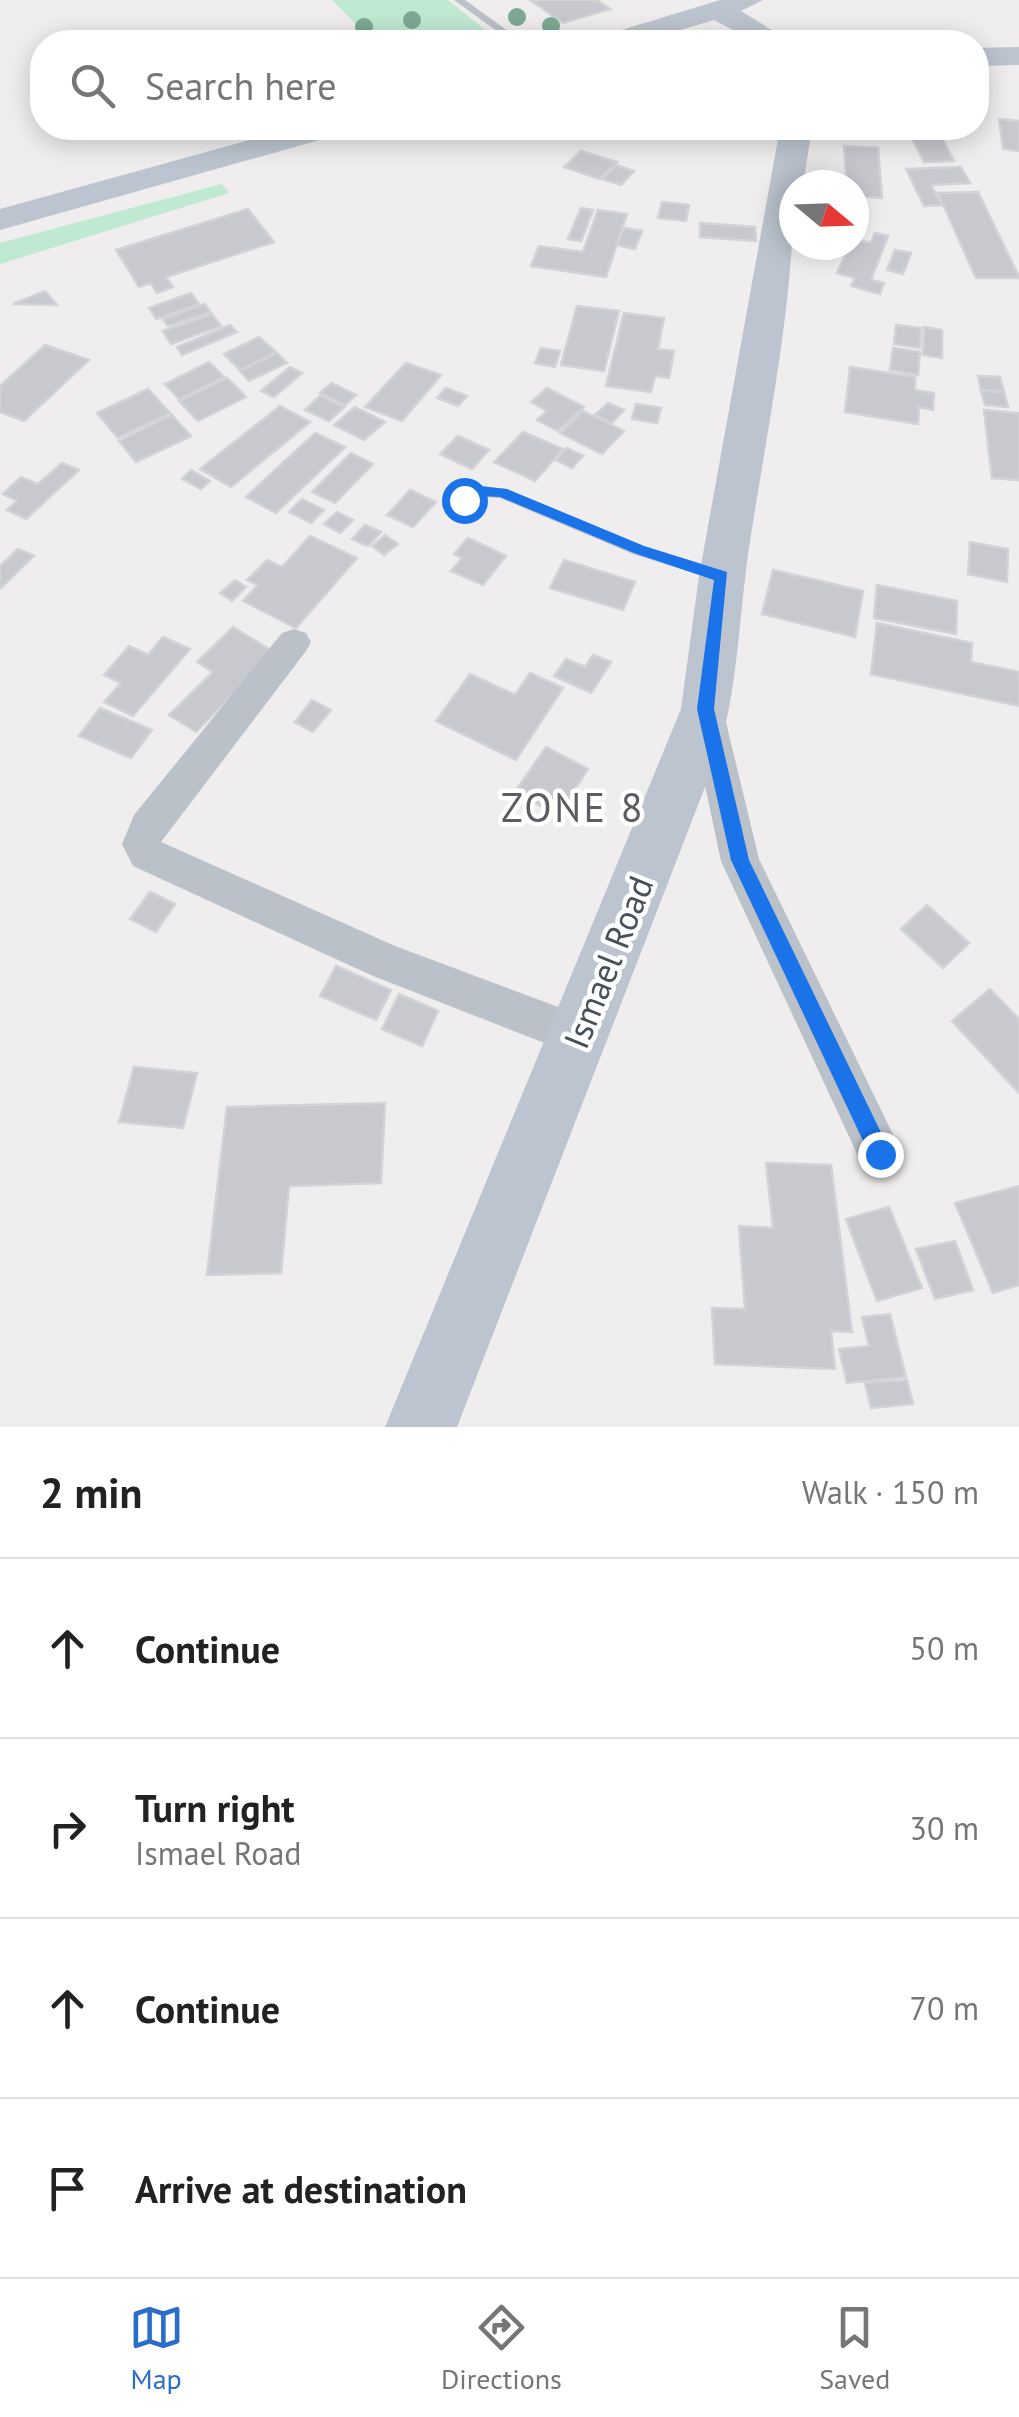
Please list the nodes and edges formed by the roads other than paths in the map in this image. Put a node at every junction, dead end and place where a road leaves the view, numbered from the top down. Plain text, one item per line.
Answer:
1 (459, 0) edge
2 (749, 0) edge
3 (716, 10) junction
4 (501, 30) edge
5 (651, 30) edge
6 (754, 30) edge
7 (1019, 56) edge
8 (989, 57) edge
9 (285, 140) edge
10 (794, 140) edge
11 (0, 198) edge
12 (40, 211) junction
13 (0, 220) edge
14 (464, 500) dead end
15 (722, 576) junction
16 (294, 642) dead end
17 (706, 709) junction
18 (578, 1035) junction
19 (880, 1154) dead end
20 (422, 1427) edge

1 - 4 lane
2 - 3 street
3 - 5 street
3 - 6 street
7 - 8 street
9 - 12 street
10 - 15 street, Ismael Road
11 - 12 street
12 - 13 street
14 - 15 lane
15 - 17 street, Ismael Road
16 - 18 street
17 - 18 street, Ismael Road
17 - 19 street
18 - 20 street, Ismael Road

